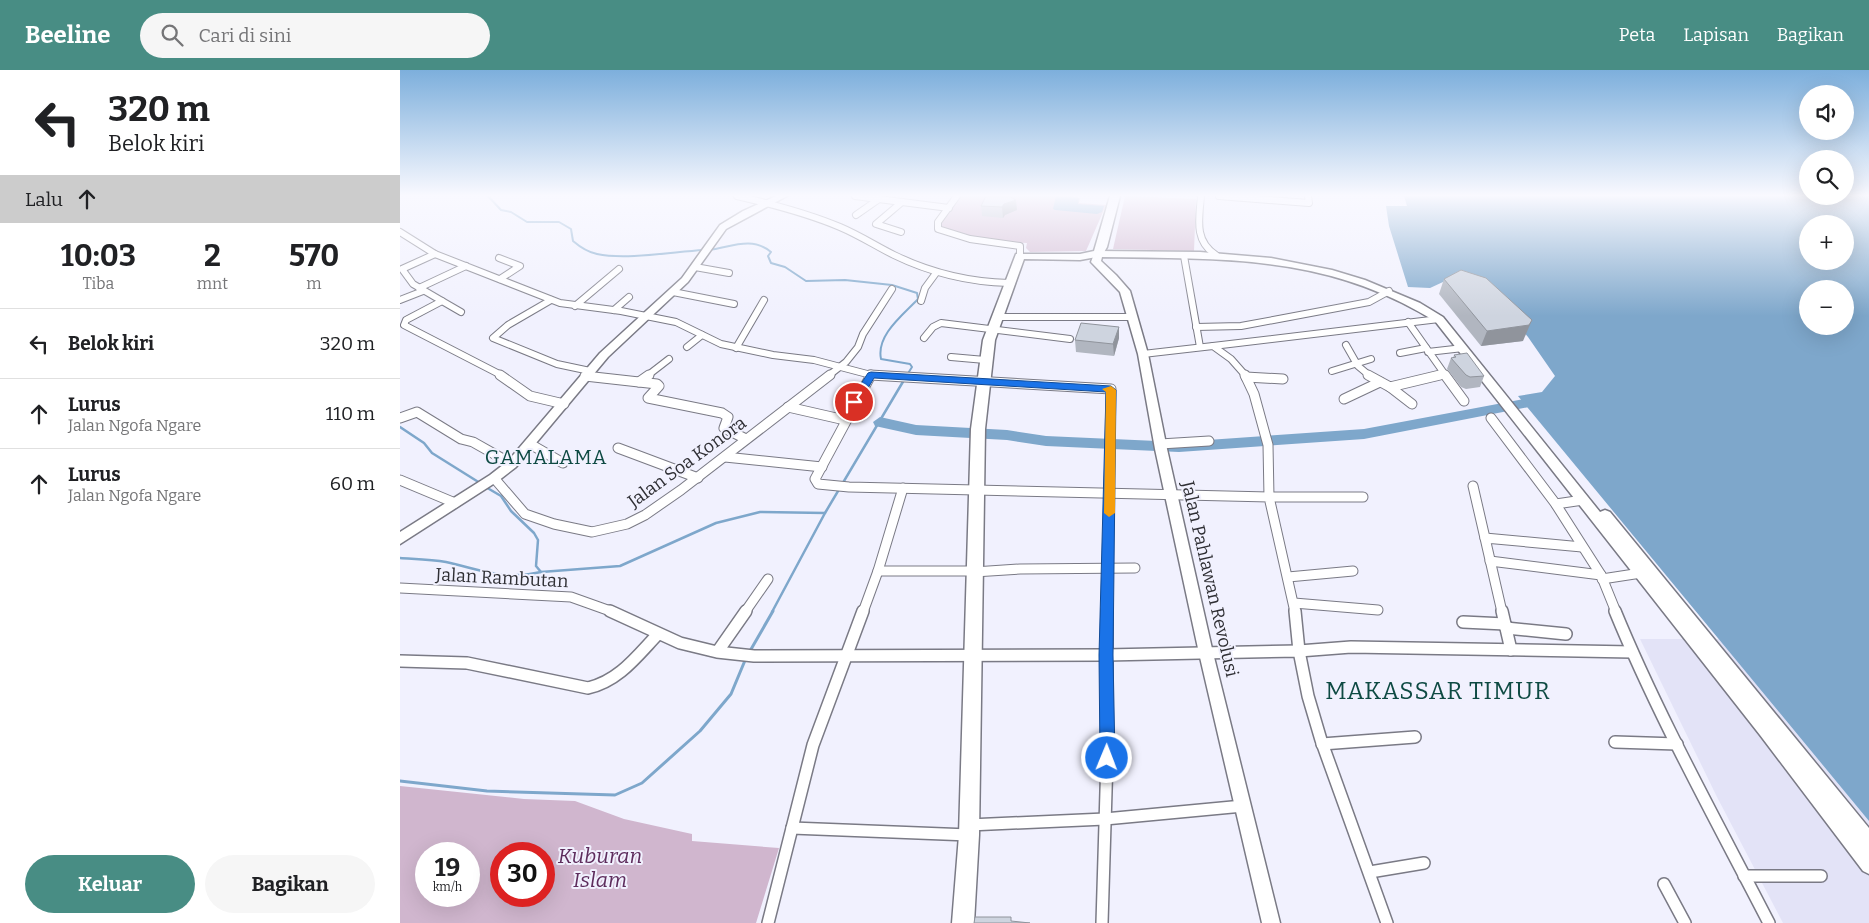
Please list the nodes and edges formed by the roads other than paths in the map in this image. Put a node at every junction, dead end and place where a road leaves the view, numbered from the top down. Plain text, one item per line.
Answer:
1 (406, 236) edge
2 (717, 236) edge
3 (859, 236) edge
4 (957, 236) edge
5 (1105, 236) edge
6 (1199, 236) edge
7 (1205, 236) edge
8 (1209, 252) junction
9 (435, 254) junction
10 (1020, 256) junction
11 (1184, 256) junction
12 (499, 258) dead end
13 (1097, 258) junction
14 (466, 266) junction
15 (695, 268) junction
16 (619, 269) dead end
17 (729, 273) dead end
18 (936, 273) junction
19 (500, 280) junction
20 (1009, 283) junction
21 (892, 289) dead end
22 (421, 290) junction
23 (1393, 291) junction
24 (673, 292) junction
25 (628, 297) dead end
26 (400, 300) edge
27 (551, 300) junction
28 (764, 300) dead end
29 (442, 301) junction
30 (921, 301) dead end
31 (734, 304) dead end
32 (575, 306) junction
33 (614, 310) junction
34 (461, 312) dead end
35 (647, 316) junction
36 (1133, 317) junction
37 (1439, 319) junction
38 (1408, 322) junction
39 (995, 323) junction
40 (1196, 327) junction
41 (1452, 328) junction
42 (702, 335) junction
43 (924, 338) dead end
44 (1070, 339) dead end
45 (1346, 345) dead end
46 (1213, 346) junction
47 (687, 347) dead end
48 (1200, 347) junction
49 (736, 348) junction
50 (1463, 348) junction
51 (1427, 350) junction
52 (1400, 353) dead end
53 (1143, 354) junction
54 (951, 357) dead end
55 (669, 359) dead end
56 (1371, 359) dead end
57 (986, 360) junction
58 (1353, 363) junction
59 (839, 368) junction
60 (1332, 370) dead end
61 (588, 374) junction
62 (1443, 374) junction
63 (871, 375) junction
64 (1246, 377) junction
65 (1283, 379) dead end
66 (983, 381) junction
67 (639, 382) junction
68 (1380, 382) junction
69 (1390, 387) junction
70 (1507, 397) junction
71 (1344, 399) dead end
72 (1464, 401) dead end
73 (564, 404) junction
74 (1412, 404) dead end
75 (788, 407) junction
76 (1519, 414) junction
77 (400, 418) edge
78 (1491, 418) dead end
79 (845, 420) junction
80 (746, 439) junction
81 (1210, 441) dead end
82 (530, 444) junction
83 (1160, 446) junction
84 (618, 448) dead end
85 (725, 457) junction
86 (563, 463) dead end
87 (512, 464) junction
88 (822, 467) junction
89 (698, 478) junction
90 (400, 480) edge
91 (486, 483) junction
92 (1473, 486) dead end
93 (849, 487) joint
94 (903, 488) junction
95 (976, 491) junction
96 (1110, 494) junction
97 (1173, 496) junction
98 (1269, 497) junction
99 (1363, 497) dead end
100 (1583, 500) junction
101 (455, 503) junction
102 (1556, 504) junction
103 (401, 537) edge
104 (1485, 538) junction
105 (1582, 547) junction
106 (1490, 561) junction
107 (1108, 568) junction
108 (1135, 568) dead end
109 (878, 570) junction
110 (1353, 571) dead end
111 (974, 572) junction
112 (1638, 573) junction
113 (1288, 577) junction
114 (1603, 578) junction
115 (768, 579) dead end
116 (400, 588) edge
117 (1294, 603) junction
118 (1378, 610) dead end
119 (1463, 622) dead end
120 (1505, 626) junction
121 (658, 634) junction
122 (1566, 634) dead end
123 (1511, 650) junction
124 (718, 651) junction
125 (1299, 651) junction
126 (1632, 652) junction
127 (1206, 653) junction
128 (973, 654) junction
129 (1106, 655) junction
130 (848, 656) junction
131 (400, 661) edge
132 (1415, 736) dead end
133 (1615, 742) dead end
134 (1322, 744) junction
135 (1677, 744) junction
136 (1820, 791) junction
137 (1243, 806) junction
138 (1105, 819) junction
139 (792, 828) junction
140 (969, 830) junction
141 (1869, 842) edge
142 (1424, 864) dead end
143 (1869, 865) edge
144 (1370, 872) junction
145 (1744, 876) junction
146 (1821, 876) dead end
147 (1664, 884) dead end
148 (768, 923) edge
149 (964, 923) edge
150 (1102, 923) edge
151 (1271, 923) edge
152 (1387, 923) edge
153 (1686, 923) edge
154 (1769, 923) edge

1 - 9 street
2 - 15 street
3 - 18 street
4 - 10 street
5 - 13 highway
6 - 8 street
7 - 8 street
8 - 11 street
8 - 23 street
9 - 14 street
9 - 22 street
10 - 13 highway
10 - 20 highway
11 - 13 street
11 - 40 street
12 - 19 street
13 - 36 street, Jalan Pahlawan Revolusi
14 - 19 street
14 - 22 street
15 - 17 street
15 - 24 street
16 - 32 street
18 - 20 street
18 - 30 street
19 - 27 street
20 - 39 highway
21 - 59 street, Jalan Soa Konora
22 - 26 street
22 - 29 street
23 - 37 street
23 - 40 street
23 - 41 street
24 - 31 street
24 - 35 street
25 - 33 street
27 - 32 street
27 - 61 street
28 - 49 street
29 - 34 street
29 - 73 street
32 - 33 street
33 - 35 street
35 - 42 street
35 - 61 street
36 - 39 street
36 - 53 street, Jalan Pahlawan Revolusi
37 - 38 street
37 - 41 street
38 - 46 street
38 - 51 street
39 - 43 street
39 - 44 street
39 - 57 highway
40 - 48 street
41 - 50 street
41 - 70 street
42 - 47 street
42 - 49 street
45 - 58 street
46 - 48 street
46 - 64 street
48 - 53 street
49 - 59 street
50 - 51 street
50 - 70 street
51 - 52 street
51 - 62 street
53 - 83 street, Jalan Pahlawan Revolusi
54 - 57 street
55 - 67 street
56 - 58 street
57 - 66 highway
58 - 60 street
58 - 68 street
59 - 63 street
59 - 75 street, Jalan Soa Konora
61 - 67 street
61 - 73 street
62 - 69 street
62 - 72 street
63 - 66 street
63 - 79 street
64 - 65 street
64 - 98 street
66 - 95 highway
66 - 96 street
67 - 80 street
68 - 69 street
68 - 71 street
69 - 74 street
70 - 76 street
73 - 82 street
75 - 79 street
75 - 80 street, Jalan Soa Konora
76 - 100 street
76 - 136 street
77 - 87 street
78 - 102 street
79 - 88 street
80 - 85 street, Jalan Soa Konora
81 - 83 street
82 - 86 street
82 - 87 street
83 - 97 street, Jalan Pahlawan Revolusi
84 - 89 street
85 - 88 street
85 - 89 street, Jalan Soa Konora
87 - 91 street
88 - 93 street
89 - 91 street, Jalan Soa Konora
90 - 101 street
91 - 101 street
92 - 104 street
93 - 94 street
94 - 95 street
94 - 109 street
95 - 96 street
95 - 111 highway
96 - 97 street
96 - 107 street
97 - 98 street
97 - 127 street, Jalan Pahlawan Revolusi
98 - 99 street
98 - 113 street
100 - 102 street
100 - 112 street
101 - 103 street
102 - 105 street
104 - 105 street
104 - 106 street
105 - 114 street
106 - 114 street
106 - 120 street
107 - 108 street
107 - 111 street
107 - 129 street
109 - 111 street
109 - 130 street
110 - 113 street
111 - 128 highway
112 - 114 street
112 - 136 street
113 - 117 street
114 - 126 street
115 - 124 street
116 - 121 street, Jalan Rambutan
117 - 118 street
117 - 125 street
119 - 120 street
120 - 122 street
120 - 123 street
121 - 124 street, Jalan Rambutan
121 - 131 street
123 - 125 street, Jalan Rambutan
123 - 126 street, Jalan Rambutan
124 - 130 street, Jalan Rambutan
125 - 127 street, Jalan Rambutan
125 - 134 street
126 - 135 street
127 - 129 street, Jalan Rambutan
127 - 137 street, Jalan Pahlawan Revolusi
128 - 129 street, Jalan Rambutan
128 - 130 street, Jalan Rambutan
128 - 140 highway
129 - 138 street
130 - 139 street
132 - 134 street
133 - 135 street
134 - 144 street
135 - 145 street
136 - 141 street
136 - 143 street
137 - 138 street
137 - 151 street, Jalan Pahlawan Revolusi
138 - 140 street
138 - 150 street
139 - 140 street
139 - 148 street
140 - 149 highway
142 - 144 street
144 - 152 street
145 - 146 street
145 - 154 street
147 - 153 street

